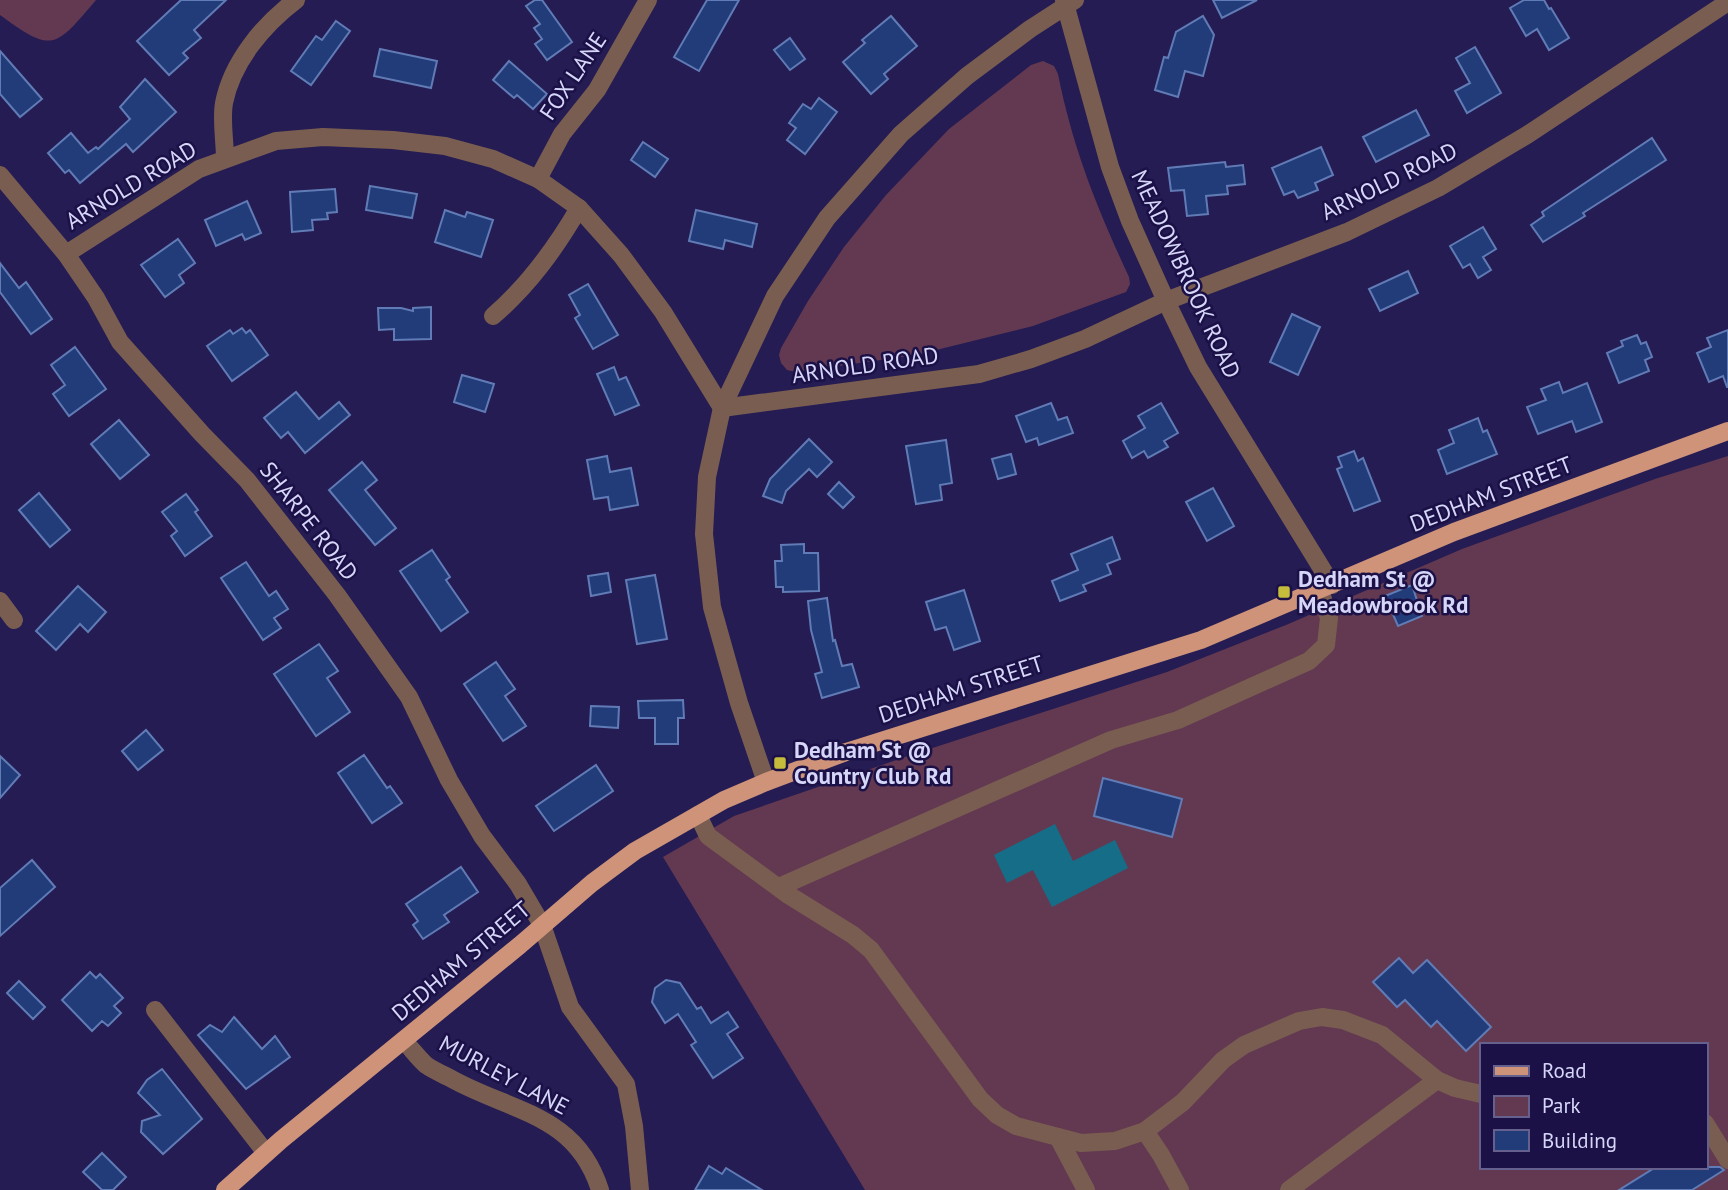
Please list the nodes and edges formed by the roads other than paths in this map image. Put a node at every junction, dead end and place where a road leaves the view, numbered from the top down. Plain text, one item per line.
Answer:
1 (296, 0) edge
2 (648, 0) edge
3 (1068, 2) edge
4 (1728, 2) edge
5 (225, 159) junction
6 (0, 174) edge
7 (538, 178) junction
8 (579, 208) junction
9 (66, 254) junction
10 (1166, 301) junction
11 (493, 316) dead end
12 (722, 408) junction
13 (1728, 431) edge
14 (1326, 587) junction
15 (0, 601) edge
16 (14, 620) dead end
17 (766, 782) junction
18 (698, 815) junction
19 (779, 887) junction
20 (542, 925) junction
21 (155, 1010) dead end
22 (404, 1041) junction
23 (1437, 1080) junction
24 (1480, 1094) edge
25 (1707, 1126) edge
26 (1145, 1131) junction
27 (1058, 1137) junction
28 (266, 1153) junction
29 (1728, 1160) edge
30 (225, 1190) edge
31 (600, 1190) edge
32 (640, 1190) edge
33 (1086, 1190) edge
34 (1180, 1190) edge
35 (1289, 1190) edge

1 - 5 street
2 - 7 street, FOX LANE
3 - 10 street, MEADOWBROOK ROAD
3 - 12 street
4 - 10 street, ARNOLD ROAD
5 - 7 street, ARNOLD ROAD
5 - 9 street, ARNOLD ROAD
6 - 9 street, SHARPE ROAD
7 - 8 street, ARNOLD ROAD
8 - 11 street
8 - 12 street, ARNOLD ROAD
9 - 20 street, SHARPE ROAD
10 - 12 street, ARNOLD ROAD
10 - 14 street, MEADOWBROOK ROAD
12 - 17 street
13 - 14 main road, DEDHAM STREET
14 - 17 main road, DEDHAM STREET
14 - 19 street, MEADOWBROOK ROAD
15 - 16 street
17 - 18 main road, DEDHAM STREET
18 - 19 street
18 - 20 main road, DEDHAM STREET
19 - 27 street
20 - 22 main road, DEDHAM STREET
20 - 32 street
21 - 28 street
22 - 28 main road, DEDHAM STREET
22 - 31 street, MURLEY LANE
23 - 24 street
23 - 26 street
23 - 35 street
25 - 29 street
26 - 27 street
26 - 34 street
27 - 33 street
28 - 30 main road, DEDHAM STREET

